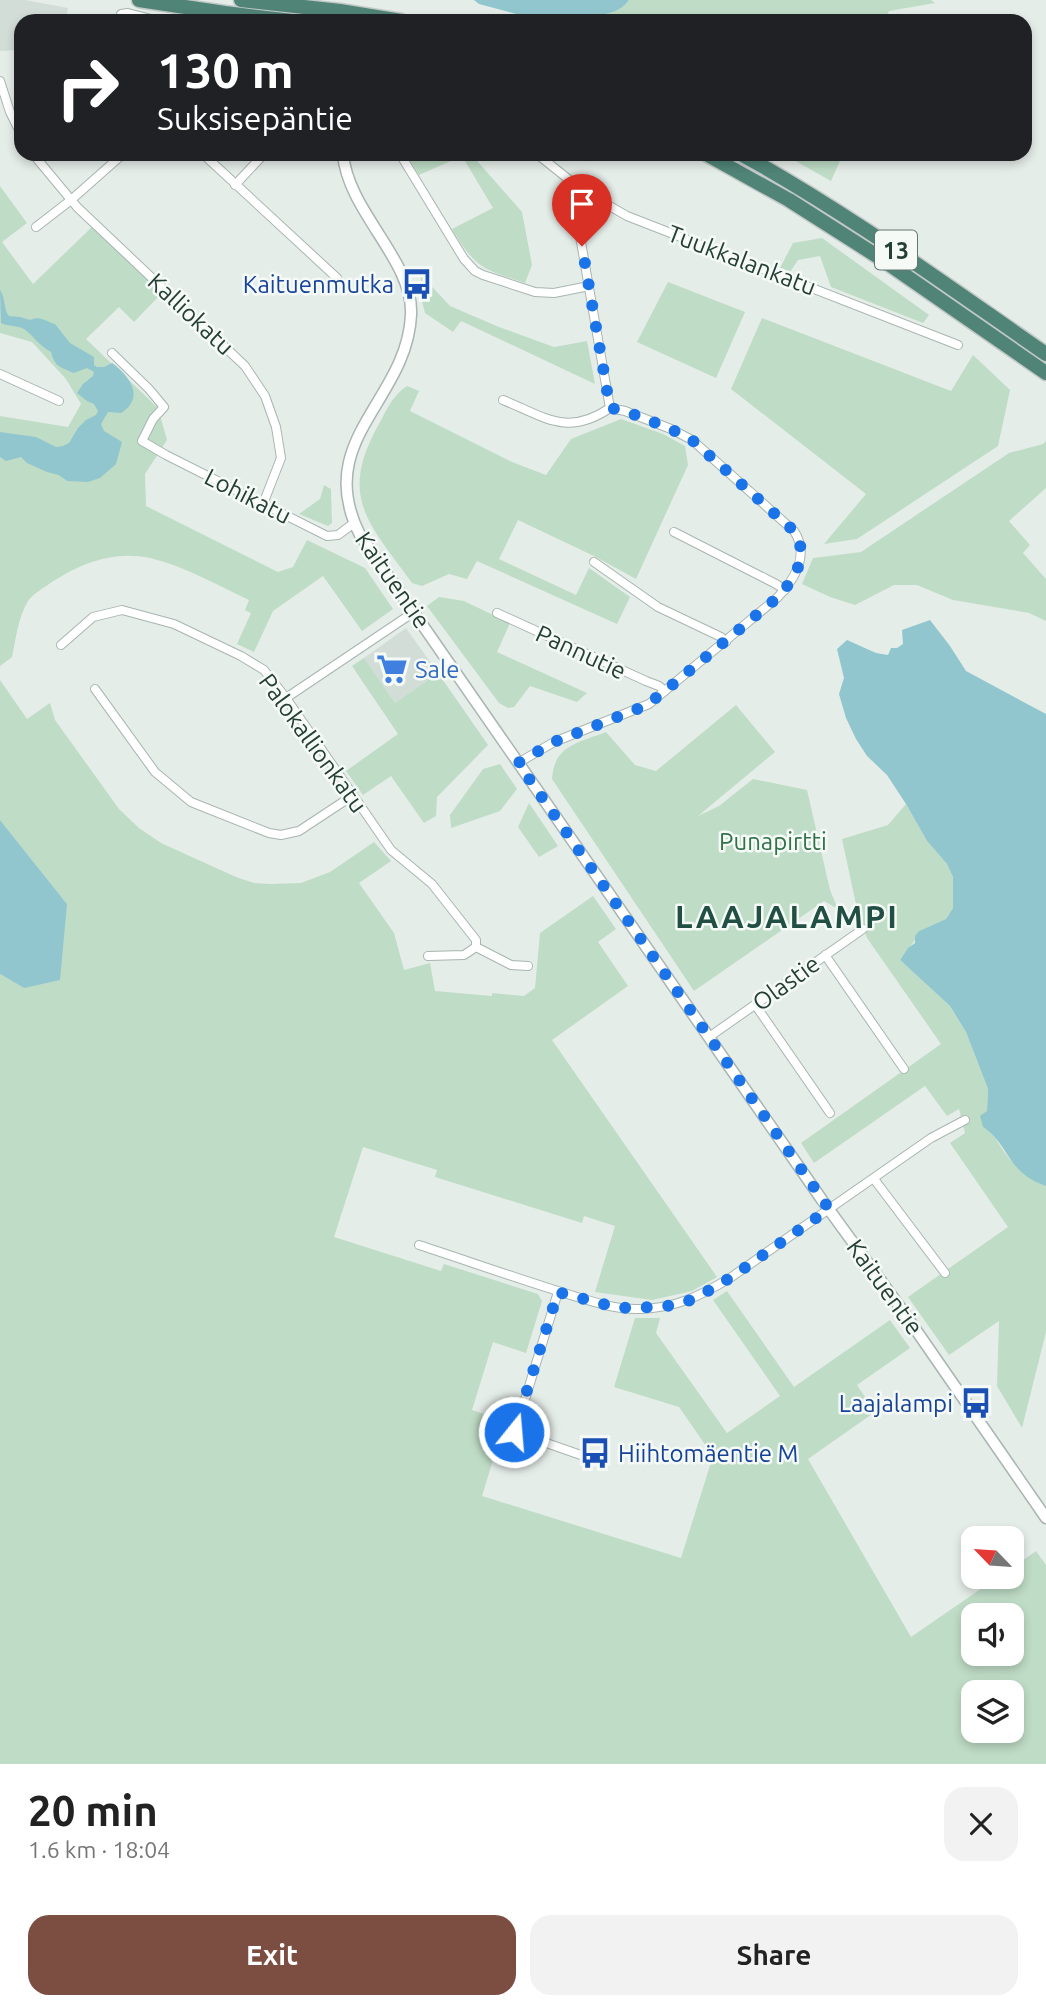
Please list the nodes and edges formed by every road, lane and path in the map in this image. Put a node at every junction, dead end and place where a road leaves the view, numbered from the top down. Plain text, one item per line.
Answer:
1 (139, 0) edge
2 (241, 0) edge
3 (233, 14) edge
4 (336, 14) edge
5 (0, 81) edge
6 (14, 120) edge
7 (39, 161) edge
8 (115, 161) edge
9 (210, 161) edge
10 (257, 161) edge
11 (345, 161) edge
12 (404, 161) edge
13 (546, 161) edge
14 (719, 161) edge
15 (754, 161) edge
16 (235, 185) junction
17 (582, 190) junction
18 (71, 200) junction
19 (36, 227) dead end
20 (337, 278) dead end
21 (589, 286) junction
22 (958, 345) dead end
23 (112, 353) dead end
24 (1046, 354) edge
25 (1046, 373) edge
26 (0, 374) edge
27 (503, 400) dead end
28 (59, 401) dead end
29 (610, 408) junction
30 (263, 504) junction
31 (354, 523) junction
32 (674, 532) dead end
33 (594, 562) dead end
34 (785, 590) junction
35 (414, 612) junction
36 (497, 613) dead end
37 (726, 642) junction
38 (61, 645) dead end
39 (95, 689) dead end
40 (665, 691) junction
41 (286, 698) junction
42 (518, 763) junction
43 (352, 796) junction
44 (863, 929) dead end
45 (476, 947) junction
46 (825, 955) junction
47 (428, 956) dead end
48 (528, 966) dead end
49 (756, 1006) junction
50 (709, 1037) junction
51 (904, 1069) dead end
52 (830, 1113) dead end
53 (965, 1120) dead end
54 (874, 1179) junction
55 (829, 1209) junction
56 (419, 1245) dead end
57 (945, 1273) dead end
58 (558, 1292) junction
59 (595, 1461) dead end
60 (1046, 1518) edge

1 - 3 highway
2 - 4 highway
5 - 6 street
7 - 18 street, Kalliokatu
8 - 18 street
9 - 16 street
10 - 16 street
11 - 31 street, Kaituentie
12 - 21 street
13 - 17 street, Tuukkalankatu
14 - 25 highway, 13
15 - 24 highway, 13
16 - 20 street
17 - 21 street
17 - 22 street, Tuukkalankatu
18 - 19 street
18 - 30 street, Kalliokatu
21 - 29 street
23 - 30 street, Lohikatu
26 - 28 street
27 - 29 street
29 - 34 street
30 - 31 street, Lohikatu
31 - 35 street, Kaituentie
32 - 34 street
33 - 37 street
34 - 37 street
35 - 41 street
35 - 42 street, Kaituentie
36 - 40 street, Pannutie
37 - 40 street
38 - 41 street, Palokallionkatu
39 - 43 street
40 - 42 street
41 - 43 street, Palokallionkatu
42 - 50 street, Kaituentie
43 - 45 street, Palokallionkatu
44 - 46 street, Olastie
45 - 47 street
45 - 48 street
46 - 49 street, Olastie
46 - 51 street
49 - 50 street, Olastie
49 - 52 street
50 - 55 street, Kaituentie
53 - 54 street
54 - 55 street
54 - 57 street
55 - 58 street
55 - 60 street, Kaituentie
56 - 58 street
58 - 59 street

